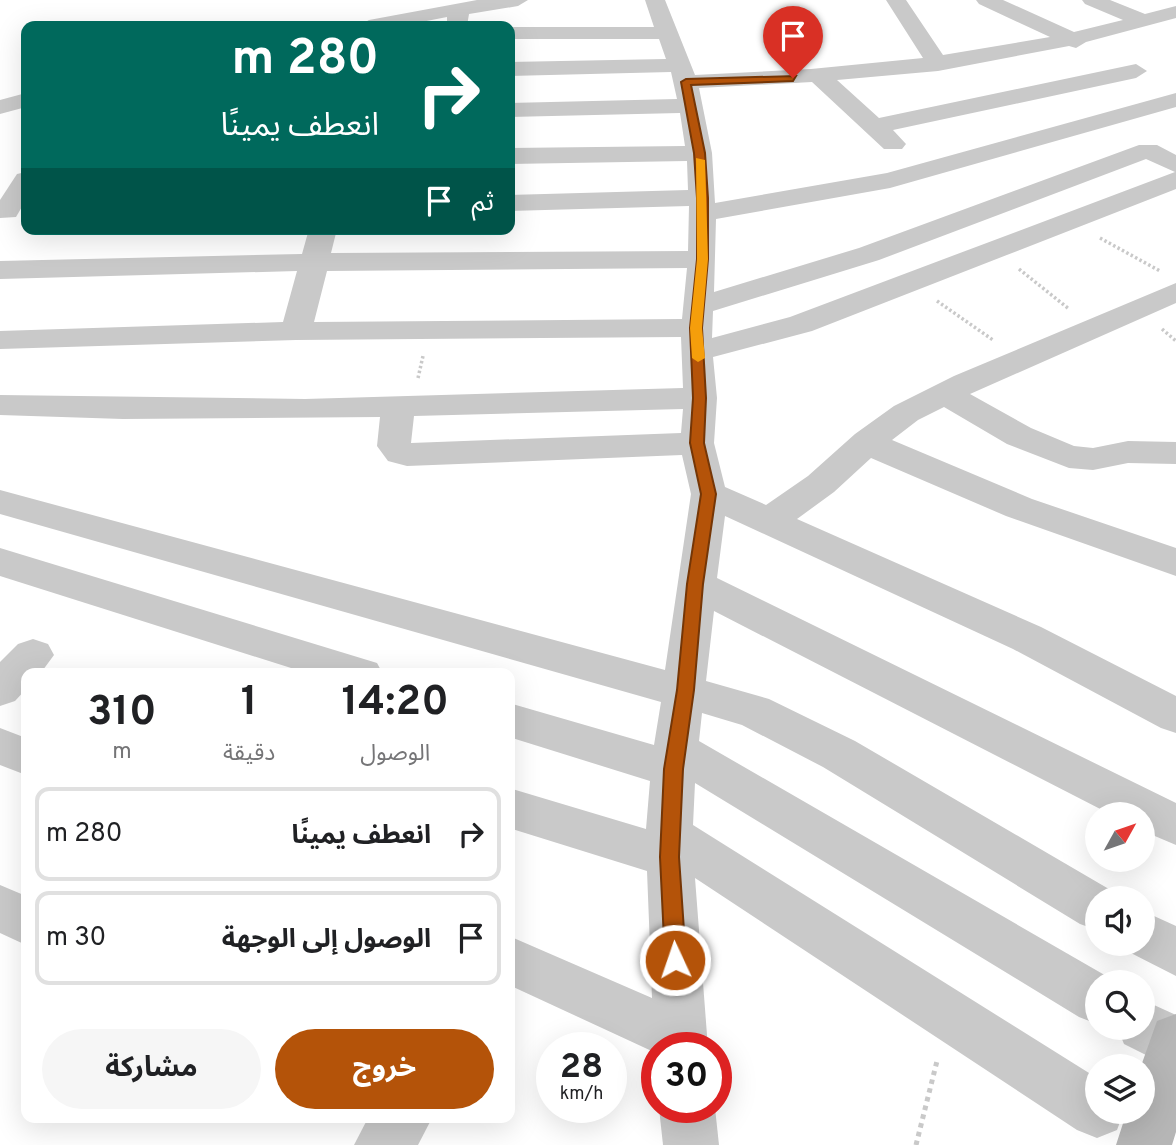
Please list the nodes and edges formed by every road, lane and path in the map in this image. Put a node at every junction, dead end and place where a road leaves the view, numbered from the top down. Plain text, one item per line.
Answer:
1 (518, 0) edge
2 (655, 0) edge
3 (896, 0) edge
4 (986, 0) edge
5 (1034, 0) edge
6 (1093, 0) edge
7 (1155, 0) edge
8 (1176, 10) edge
9 (458, 18) edge
10 (426, 21) edge
11 (1144, 21) junction
12 (1106, 32) junction
13 (515, 33) edge
14 (667, 33) junction
15 (1072, 39) junction
16 (938, 64) junction
17 (515, 70) edge
18 (1136, 71) junction
19 (820, 77) junction
20 (686, 84) junction
21 (1176, 92) edge
22 (1176, 100) edge
23 (21, 101) edge
24 (0, 107) edge
25 (515, 109) edge
26 (874, 127) junction
27 (1176, 139) edge
28 (1148, 150) junction
29 (699, 153) junction
30 (515, 156) edge
31 (1176, 165) edge
32 (921, 171) junction
33 (1176, 180) edge
34 (21, 192) edge
35 (515, 203) edge
36 (702, 205) junction
37 (11, 215) edge
38 (1070, 220) junction
39 (321, 235) edge
40 (438, 235) edge
41 (702, 259) junction
42 (312, 262) junction
43 (432, 262) junction
44 (0, 270) edge
45 (1170, 282) edge
46 (912, 283) junction
47 (698, 328) junction
48 (296, 331) junction
49 (428, 332) junction
50 (9, 340) edge
51 (1023, 360) junction
52 (0, 372) edge
53 (944, 393) junction
54 (699, 398) junction
55 (0, 405) edge
56 (405, 406) junction
57 (867, 442) junction
58 (697, 443) junction
59 (1176, 453) edge
60 (709, 494) junction
61 (0, 502) edge
62 (769, 521) junction
63 (0, 562) edge
64 (1176, 562) edge
65 (695, 584) junction
66 (33, 655) dead end
67 (343, 668) edge
68 (0, 689) edge
69 (685, 690) junction
70 (1176, 716) edge
71 (515, 721) edge
72 (0, 746) edge
73 (21, 755) edge
74 (675, 760) junction
75 (515, 809) edge
76 (1176, 825) edge
77 (670, 846) junction
78 (1085, 901) edge
79 (0, 907) edge
80 (21, 919) edge
81 (1155, 941) edge
82 (1176, 952) edge
83 (515, 970) edge
84 (1085, 992) edge
85 (950, 1013) junction
86 (657, 1032) edge
87 (679, 1032) edge
88 (1164, 1037) edge
89 (1085, 1102) edge
90 (689, 1123) edge
91 (1117, 1124) edge
92 (1144, 1143) edge
93 (691, 1145) edge
94 (916, 1145) edge

1 - 9 street
2 - 14 street
3 - 16 street
4 - 15 street
5 - 12 street
6 - 11 street
7 - 8 street
8 - 11 street
9 - 10 street
11 - 12 street
12 - 15 street
13 - 14 street
14 - 20 street
15 - 16 street
15 - 18 street
16 - 19 street
17 - 20 street
18 - 21 street
18 - 26 street
19 - 20 street
19 - 26 street
20 - 25 street
20 - 29 street
22 - 32 street
23 - 24 street
26 - 32 street
27 - 28 street
28 - 31 street
28 - 47 street
29 - 30 street
29 - 36 street
32 - 36 street
33 - 38 street
34 - 37 street
35 - 36 street
36 - 41 street
38 - 45 path
38 - 46 street
39 - 42 street
40 - 43 street
41 - 43 street
41 - 47 street
42 - 43 street
42 - 44 street
42 - 48 street
45 - 51 street
46 - 47 street
46 - 51 path
47 - 49 street
47 - 54 street
48 - 49 street
48 - 50 street
49 - 56 path
50 - 52 street
51 - 53 street
53 - 57 street
53 - 59 street
54 - 56 street
54 - 58 street
55 - 56 street
56 - 58 street
57 - 62 street
57 - 64 street
58 - 60 street
60 - 62 street
60 - 65 street
61 - 69 street
62 - 70 street
63 - 67 street
65 - 69 street
65 - 76 street
66 - 68 street
69 - 74 street
69 - 78 street
71 - 74 street
72 - 73 street
74 - 77 street
74 - 84 street
75 - 77 street
77 - 85 street
77 - 87 street
79 - 80 street
81 - 82 street
83 - 86 street
85 - 89 street
85 - 94 path
88 - 92 main road
90 - 93 street
91 - 92 street

